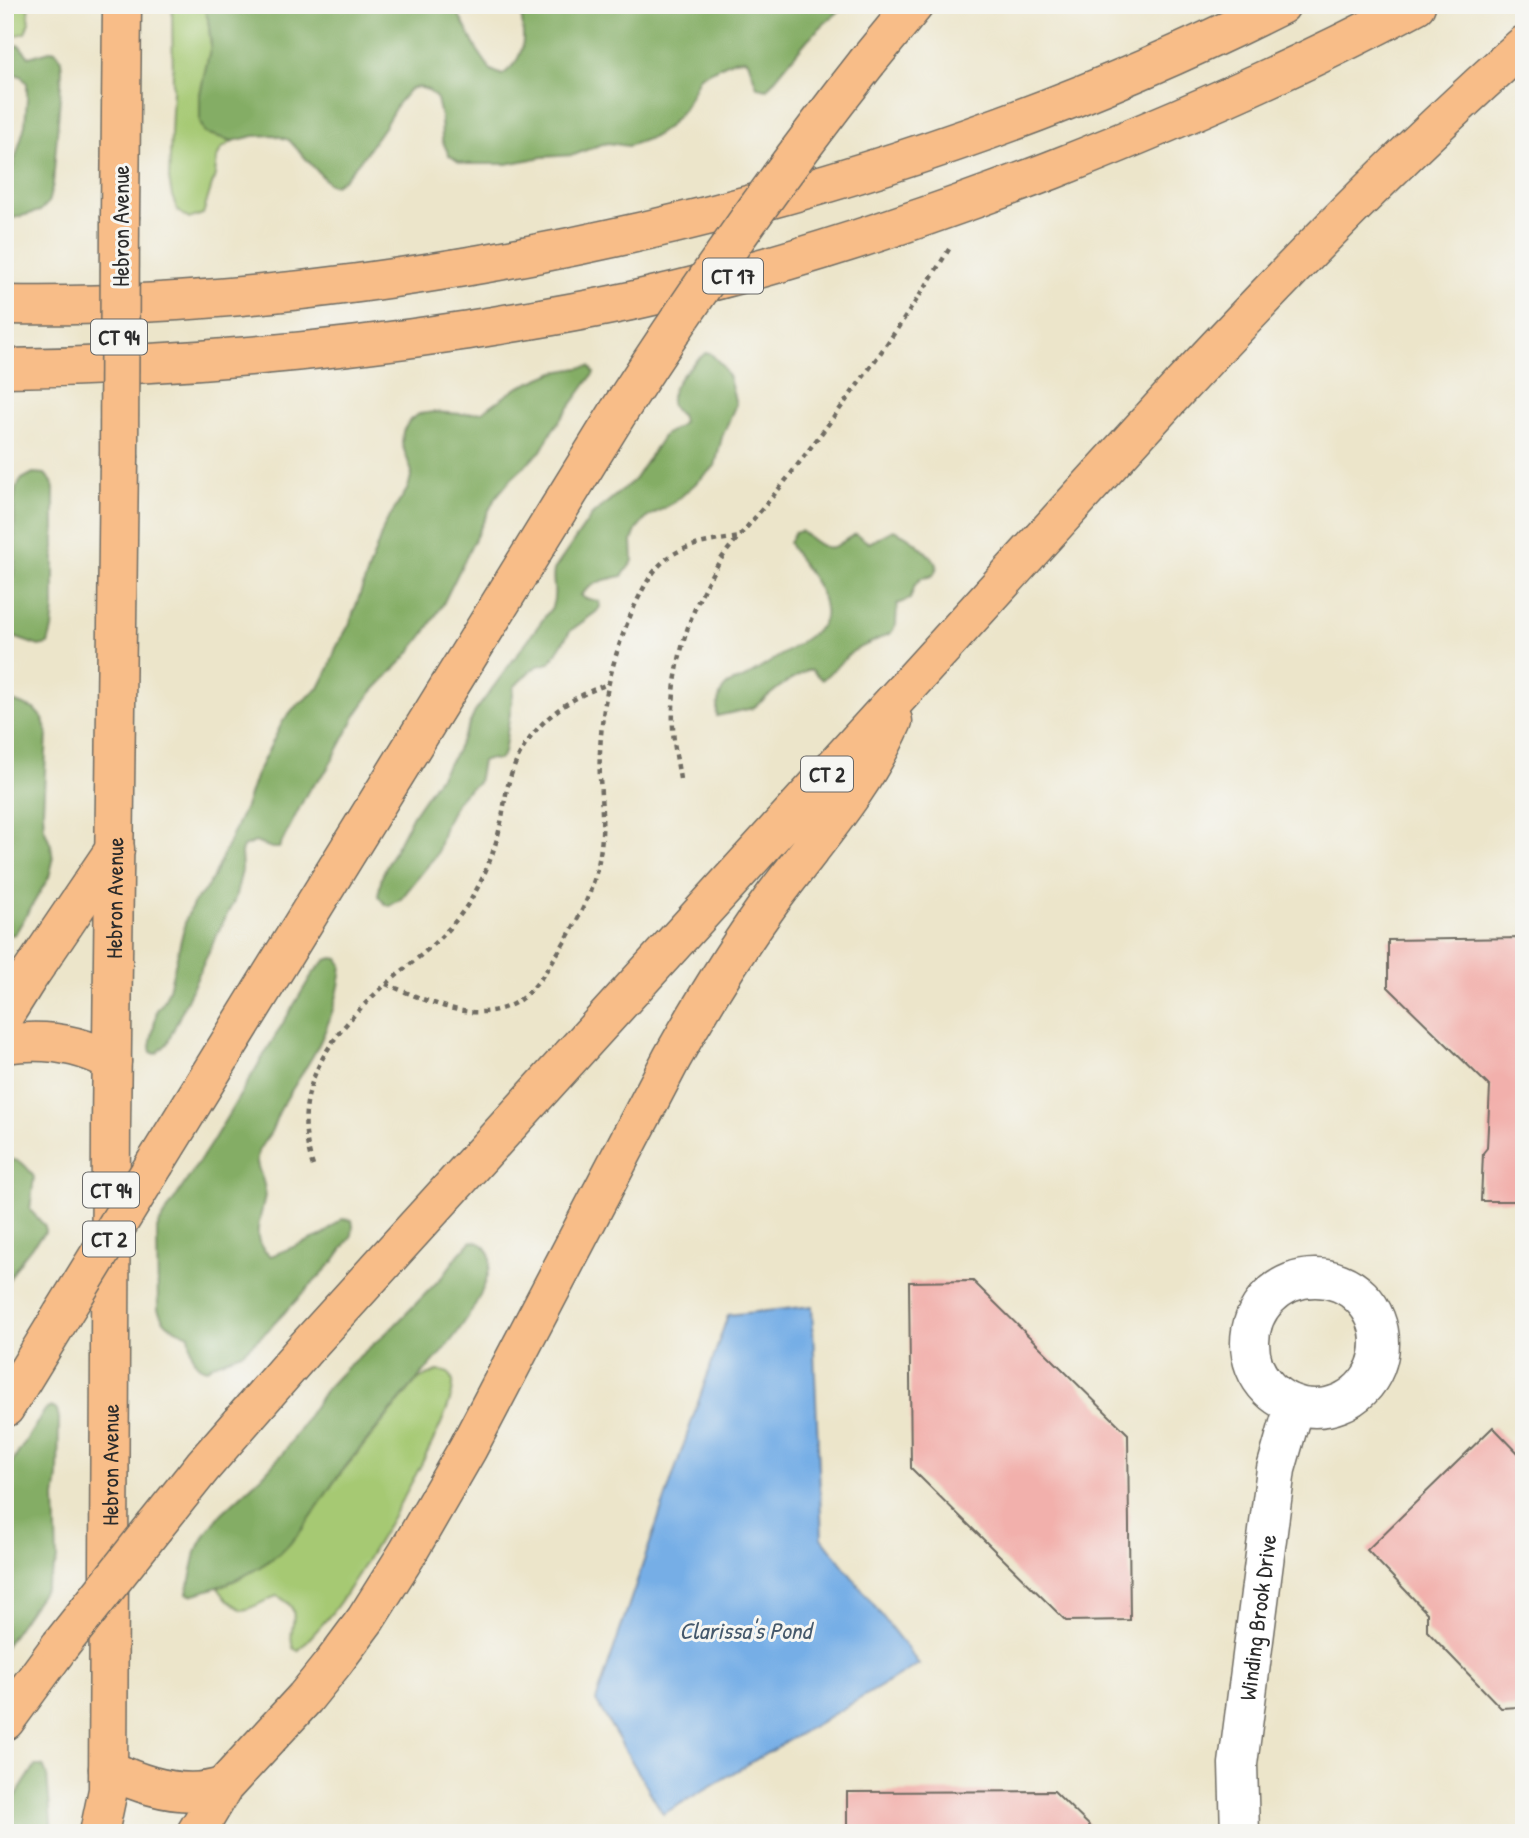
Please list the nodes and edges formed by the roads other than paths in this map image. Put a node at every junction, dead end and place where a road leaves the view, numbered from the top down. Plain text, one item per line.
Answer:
1 (122, 5) edge
2 (914, 5) edge
3 (1281, 5) edge
4 (1416, 5) edge
5 (1524, 45) edge
6 (5, 305) edge
7 (5, 368) edge
8 (908, 685) junction
9 (115, 849) junction
10 (5, 1014) edge
11 (5, 1044) edge
12 (112, 1061) junction
13 (1294, 1406) dead end
14 (5, 1408) edge
15 (5, 1721) edge
16 (108, 1780) junction
17 (224, 1786) junction
18 (99, 1833) edge
19 (118, 1833) edge
20 (196, 1833) edge
21 (1240, 1833) edge

1 - 9 main road, Hebron Avenue / CT 94, bridge
2 - 14 main road, CT 2, bridge
3 - 6 main road
4 - 7 main road, CT 17
5 - 8 main road, CT 2
8 - 15 main road, CT 2, bridge
8 - 17 main road
9 - 10 main road
9 - 12 main road, Hebron Avenue / CT 94
11 - 12 main road
12 - 16 main road, Hebron Avenue / CT 94
13 - 21 street, Winding Brook Drive
16 - 17 main road
16 - 18 main road, Hebron Avenue / CT 94
16 - 19 main road, Hebron Avenue / CT 94
17 - 20 main road

